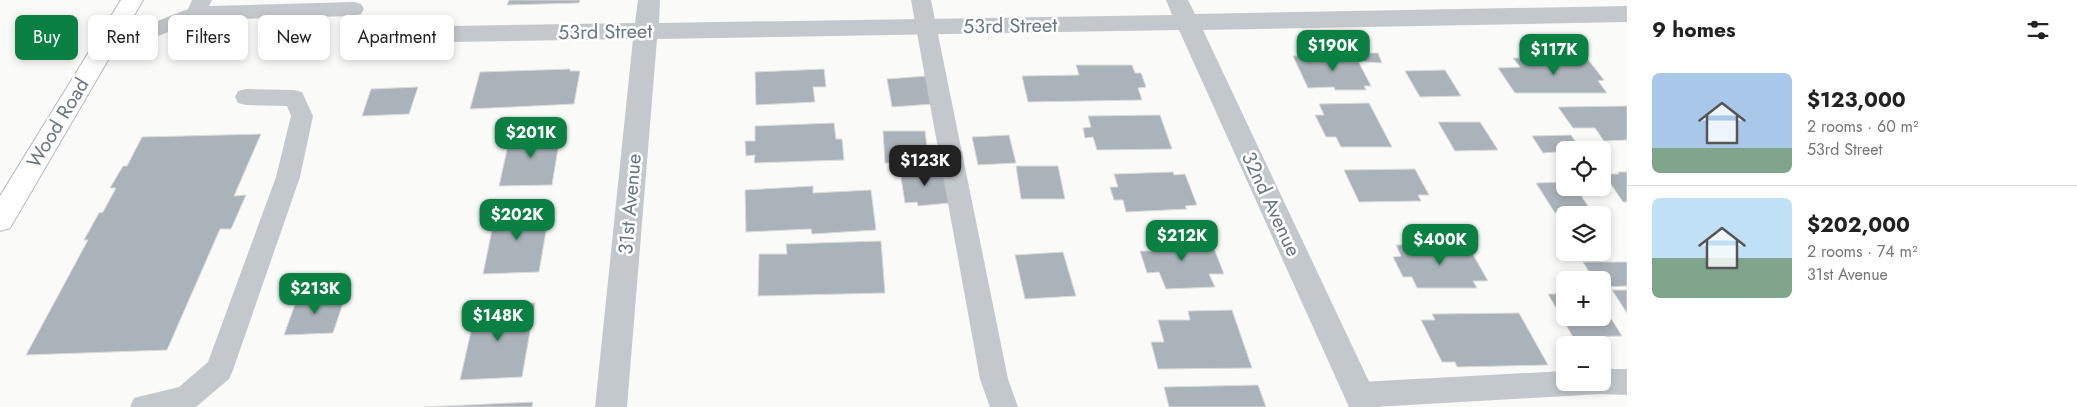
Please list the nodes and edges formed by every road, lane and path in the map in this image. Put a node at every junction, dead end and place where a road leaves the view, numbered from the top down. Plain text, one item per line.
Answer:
1 (132, 0) edge
2 (649, 0) edge
3 (921, 0) edge
4 (199, 6) edge
5 (354, 9) dead end
6 (1183, 11) edge
7 (1620, 13) edge
8 (123, 15) edge
9 (926, 27) junction
10 (158, 29) edge
11 (646, 31) junction
12 (454, 34) edge
13 (96, 60) edge
14 (246, 97) dead end
15 (0, 220) edge
16 (1611, 382) edge
17 (1627, 382) edge
18 (1556, 386) edge
19 (1362, 401) edge
20 (144, 407) edge
21 (611, 407) edge
22 (1004, 407) edge

1 - 8 street, Wood Road
2 - 11 street, 31st Avenue
3 - 9 lane
4 - 5 lane
4 - 10 lane
6 - 7 street, 53rd Street
6 - 9 street, 53rd Street
6 - 19 street, 32nd Avenue
9 - 11 street, 53rd Street
9 - 22 lane
11 - 12 street, 53rd Street
11 - 21 street, 31st Avenue
13 - 15 street, Wood Road
14 - 20 lane
16 - 17 lane
18 - 19 lane

